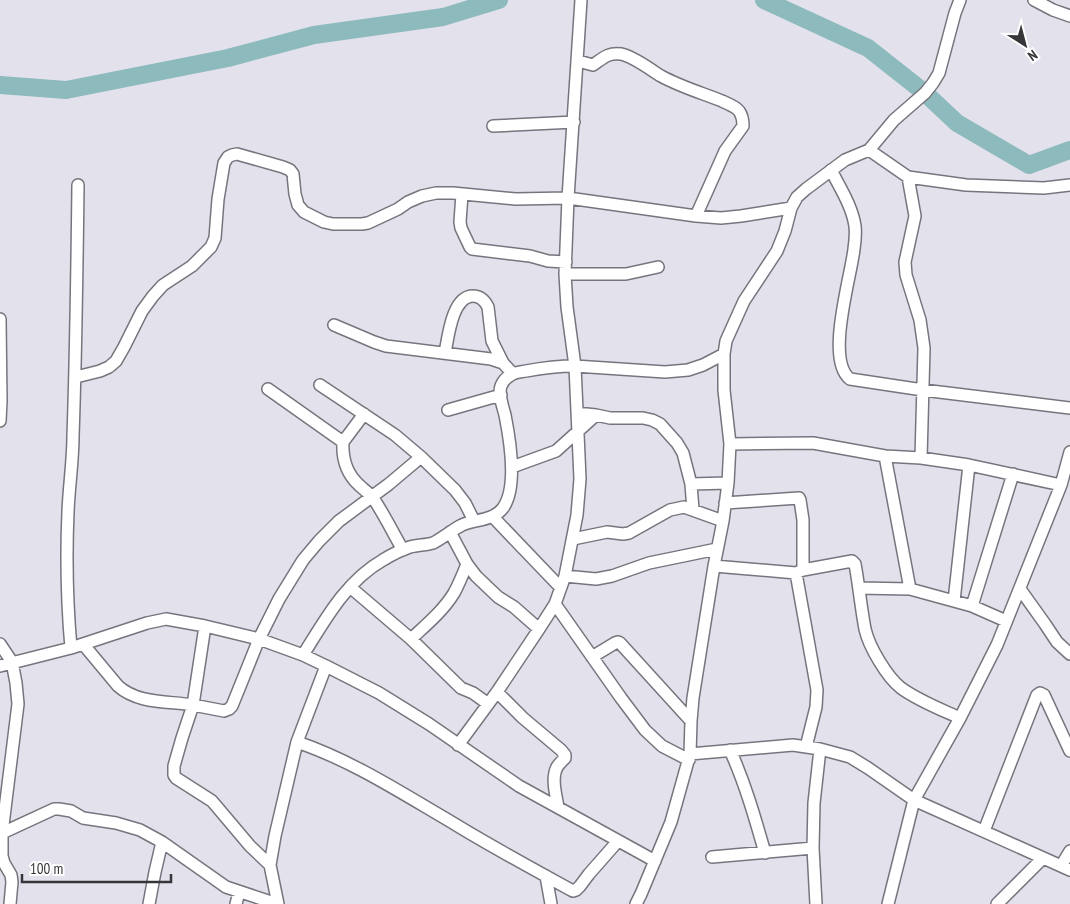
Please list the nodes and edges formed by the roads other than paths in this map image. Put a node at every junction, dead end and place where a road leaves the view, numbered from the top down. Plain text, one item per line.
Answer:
1 (581, 0) edge
2 (960, 0) edge
3 (1034, 0) edge
4 (1070, 16) edge
5 (578, 62) junction
6 (574, 122) junction
7 (493, 126) dead end
8 (869, 150) junction
9 (831, 170) junction
10 (908, 177) junction
11 (78, 185) dead end
12 (1070, 185) edge
13 (462, 194) junction
14 (568, 198) junction
15 (791, 208) junction
16 (696, 216) junction
17 (565, 268) junction
18 (658, 268) dead end
19 (0, 319) edge
20 (334, 325) dead end
21 (445, 353) junction
22 (724, 354) junction
23 (503, 363) junction
24 (575, 366) junction
25 (512, 374) junction
26 (76, 377) junction
27 (320, 385) dead end
28 (268, 389) dead end
29 (923, 390) junction
30 (500, 395) junction
31 (1070, 408) edge
32 (448, 410) dead end
33 (577, 413) junction
34 (364, 414) junction
35 (596, 415) junction
36 (0, 422) edge
37 (577, 432) junction
38 (343, 442) junction
39 (730, 444) junction
40 (1070, 452) edge
41 (885, 456) junction
42 (421, 457) junction
43 (921, 458) junction
44 (969, 464) junction
45 (512, 467) junction
46 (1013, 474) junction
47 (728, 483) junction
48 (691, 484) junction
49 (1061, 485) junction
50 (372, 497) junction
51 (725, 503) junction
52 (693, 510) junction
53 (493, 517) junction
54 (474, 521) junction
55 (722, 521) junction
56 (450, 532) junction
57 (573, 539) junction
58 (717, 549) junction
59 (403, 550) junction
60 (467, 564) junction
61 (714, 566) junction
62 (800, 571) junction
63 (562, 582) junction
64 (350, 587) junction
65 (859, 588) junction
66 (1020, 589) junction
67 (910, 590) junction
68 (954, 601) junction
69 (555, 604) junction
70 (972, 606) junction
71 (1006, 621) junction
72 (205, 626) junction
73 (540, 629) junction
74 (260, 639) junction
75 (411, 639) junction
76 (0, 644) edge
77 (83, 644) junction
78 (71, 648) junction
79 (1070, 654) edge
80 (302, 655) junction
81 (592, 658) junction
82 (12, 662) junction
83 (0, 666) edge
84 (326, 666) junction
85 (497, 692) junction
86 (487, 704) junction
87 (193, 705) junction
88 (960, 718) junction
89 (691, 721) junction
90 (297, 742) junction
91 (458, 745) junction
92 (806, 747) junction
93 (820, 749) junction
94 (730, 750) junction
95 (1070, 751) edge
96 (689, 757) junction
97 (914, 800) junction
98 (558, 807) junction
99 (984, 831) junction
100 (1, 834) edge
101 (618, 841) junction
102 (162, 842) junction
103 (814, 848) junction
104 (1070, 851) edge
105 (765, 853) junction
106 (712, 857) dead end
107 (1043, 858) junction
108 (655, 861) junction
109 (270, 865) junction
110 (1066, 868) edge
111 (546, 876) junction
112 (239, 892) junction
113 (10, 904) edge
114 (149, 904) edge
115 (236, 904) edge
116 (277, 904) edge
117 (551, 904) edge
118 (636, 904) edge
119 (816, 904) edge
120 (888, 904) edge
121 (997, 904) edge

1 - 5 street
2 - 8 street
3 - 4 street
5 - 6 street
5 - 16 street
6 - 7 street
6 - 14 street
8 - 9 street
8 - 10 street
9 - 15 street
9 - 29 street
10 - 12 street
10 - 29 street
11 - 26 street
13 - 14 street
13 - 17 street
13 - 26 street
14 - 16 street
14 - 17 street
15 - 16 street
15 - 22 street
17 - 18 street
17 - 24 street
19 - 36 street
20 - 21 street
21 - 23 street
21 - 23 street
22 - 24 street
22 - 39 street
23 - 25 street
24 - 25 street
24 - 33 street
25 - 30 street
26 - 78 street
27 - 34 street
28 - 38 street
29 - 31 street
29 - 43 street
30 - 32 street
30 - 45 street
33 - 35 street
33 - 37 street
34 - 38 street
34 - 42 street
35 - 37 street
35 - 48 street
37 - 45 street
37 - 57 street
38 - 50 street
39 - 41 street
39 - 47 street
40 - 49 street
41 - 43 street
41 - 67 street
42 - 50 street
42 - 54 street
43 - 44 street
44 - 46 street
44 - 68 street
45 - 53 street
46 - 49 street
46 - 70 street
47 - 48 street
47 - 51 street
48 - 52 street
49 - 66 street
50 - 59 street
50 - 74 street
51 - 55 street
51 - 62 street
52 - 55 street
52 - 57 street
53 - 54 street
53 - 63 street
54 - 56 street
55 - 58 street
56 - 59 street
56 - 60 street
57 - 63 street
58 - 61 street
58 - 63 street
59 - 64 street
60 - 73 street
60 - 75 street
61 - 62 street
61 - 89 street
62 - 65 street
62 - 92 street
63 - 69 street
64 - 75 street
64 - 80 street
65 - 67 street
65 - 88 street
66 - 71 street
66 - 79 street
67 - 68 street
68 - 70 street
69 - 73 street
69 - 81 street
70 - 71 street
71 - 88 street
72 - 74 street
72 - 77 street
72 - 87 street
73 - 85 street
74 - 80 street
74 - 87 street
75 - 86 street
76 - 82 street
77 - 78 street
77 - 87 street
78 - 82 street
80 - 84 street
81 - 89 street
81 - 96 street
82 - 83 street
82 - 100 street
84 - 90 street
84 - 91 street
85 - 86 street
85 - 98 street
86 - 91 street
87 - 109 street
88 - 97 street
89 - 96 street
90 - 109 street
90 - 111 street
91 - 98 street
92 - 93 street
92 - 94 street
93 - 97 street
93 - 103 street
94 - 96 street
94 - 105 street
95 - 99 street
96 - 108 street
97 - 99 street
97 - 120 street
98 - 101 street
99 - 107 street
100 - 102 street
100 - 113 street
101 - 108 street
101 - 111 street
102 - 112 street
102 - 114 street
103 - 105 street
103 - 119 street
104 - 110 street
105 - 106 street
107 - 110 street
107 - 121 street
108 - 118 street
109 - 116 street
111 - 117 street
112 - 115 street
112 - 116 street

